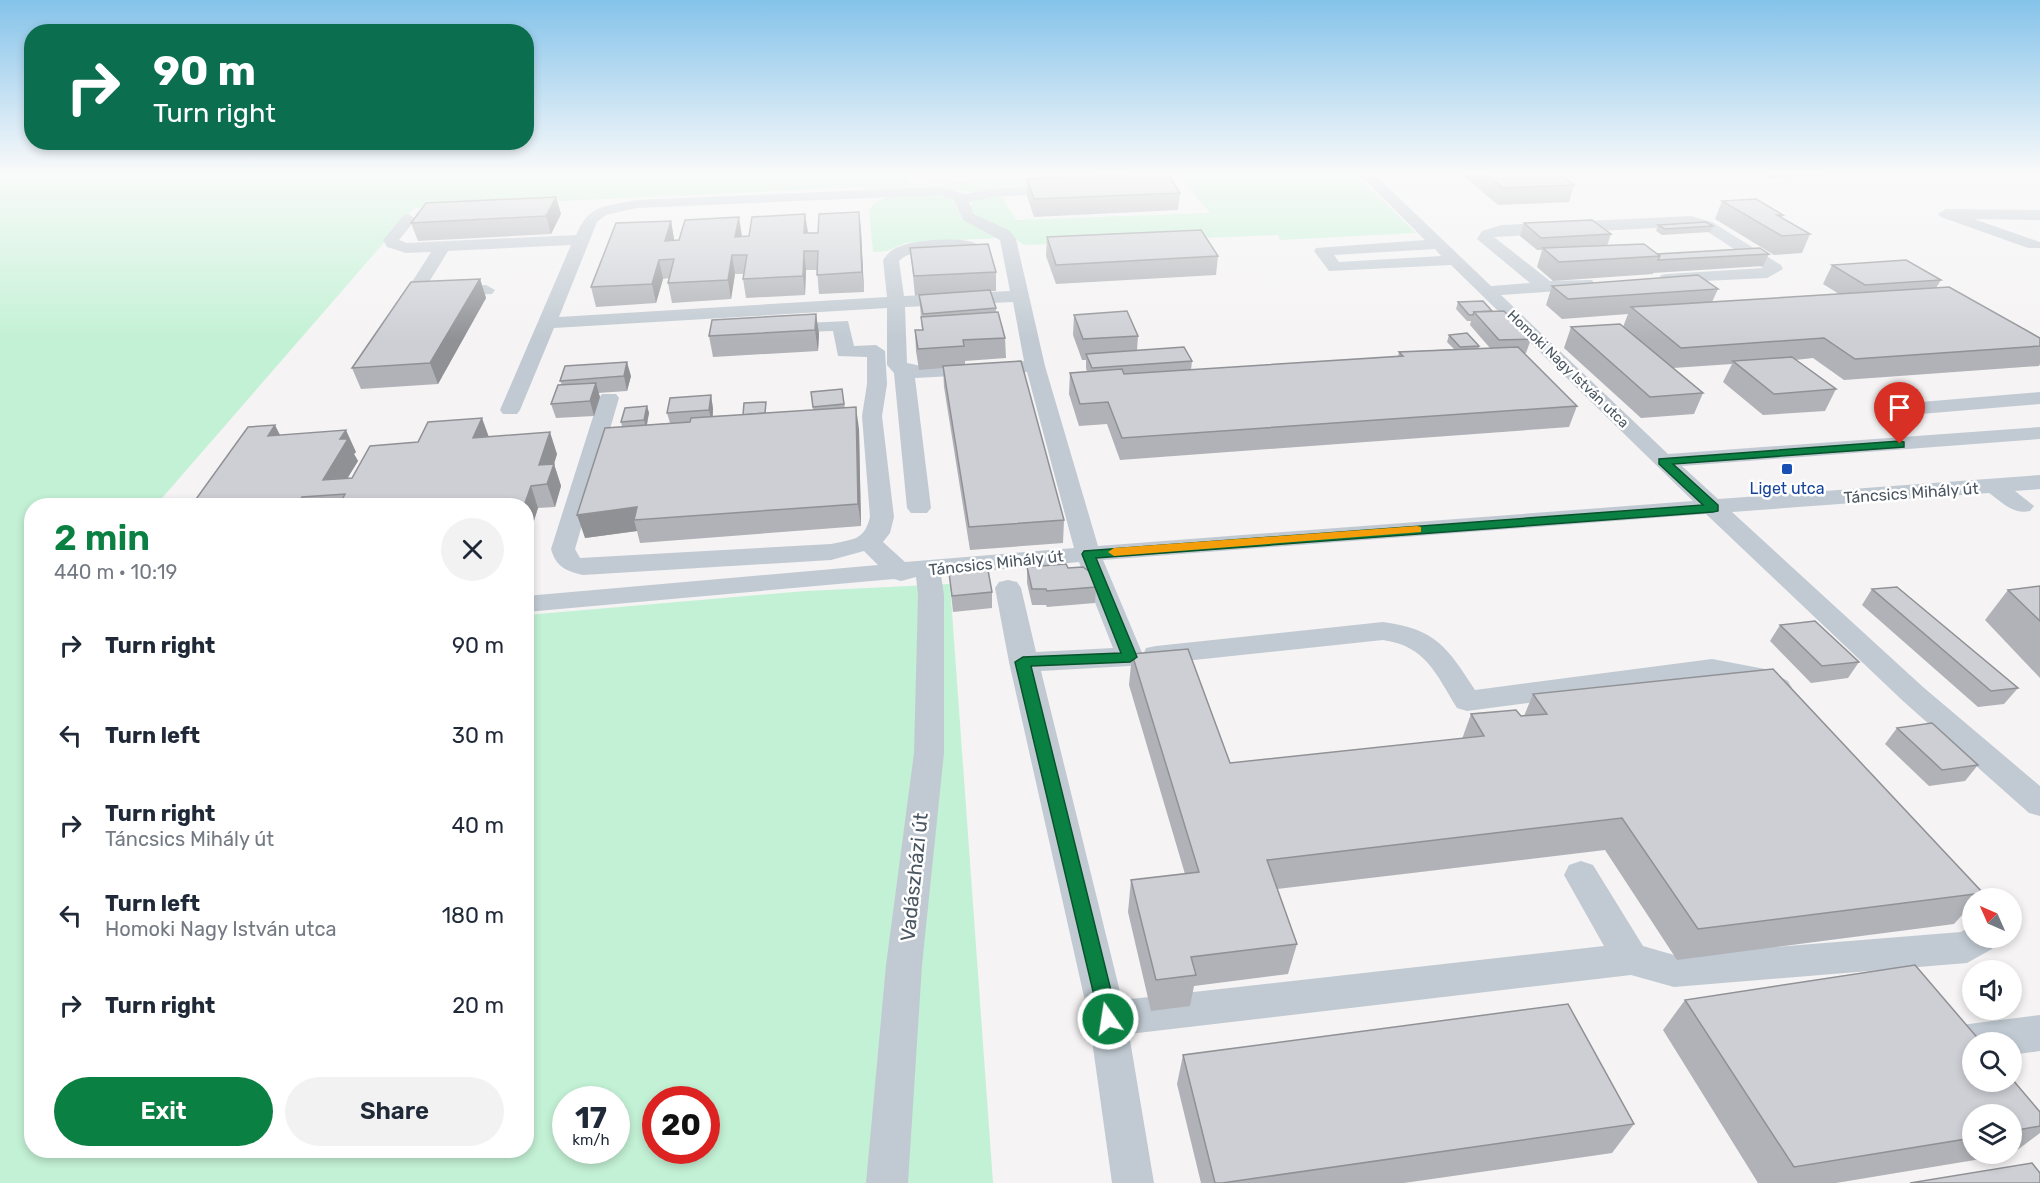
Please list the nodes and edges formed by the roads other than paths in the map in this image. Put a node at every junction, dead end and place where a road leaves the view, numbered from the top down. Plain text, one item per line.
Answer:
1 (400, 229) edge
2 (587, 229) edge
3 (994, 229) edge
4 (1424, 229) edge
5 (1516, 229) edge
6 (1714, 229) edge
7 (1991, 229) edge
8 (581, 240) junction
9 (1439, 244) junction
10 (2034, 244) dead end
11 (1010, 245) junction
12 (442, 247) junction
13 (1455, 260) junction
14 (1651, 280) edge
15 (1604, 283) edge
16 (1546, 287) junction
17 (486, 290) dead end
18 (1487, 291) junction
19 (1020, 296) junction
20 (896, 302) junction
21 (547, 323) junction
22 (764, 330) edge
23 (1035, 366) junction
24 (904, 371) junction
25 (609, 398) dead end
26 (2040, 398) edge
27 (510, 410) dead end
28 (1897, 410) dead end
29 (872, 416) junction
30 (849, 418) edge
31 (2040, 433) edge
32 (1663, 461) junction
33 (2040, 482) edge
34 (1994, 486) junction
35 (2022, 506) dead end
36 (919, 508) dead end
37 (1713, 508) junction
38 (869, 542) junction
39 (1088, 554) junction
40 (928, 570) junction
41 (901, 573) junction
42 (1008, 588) dead end
43 (534, 603) edge
44 (1130, 657) junction
45 (1023, 662) junction
46 (1802, 710) edge
47 (2040, 804) edge
48 (1581, 875) dead end
49 (1962, 947) edge
50 (1631, 959) junction
51 (1108, 1019) junction
52 (2040, 1034) edge
53 (1945, 1045) edge
54 (886, 1183) edge
55 (1133, 1183) edge

1 - 12 street
2 - 8 street
3 - 11 street
4 - 9 street, Homoki Nagy István utca
5 - 16 street
6 - 14 street
7 - 10 street
8 - 12 street
8 - 21 street
9 - 13 street, Homoki Nagy István utca
9 - 13 street
11 - 19 street
11 - 20 street
12 - 17 street
13 - 18 street, Homoki Nagy István utca
15 - 16 street
16 - 18 street
18 - 32 street, Homoki Nagy István utca
19 - 20 street
19 - 23 street
20 - 21 street
20 - 24 street
21 - 27 street
22 - 29 street
23 - 24 street
23 - 39 street
24 - 36 street
25 - 38 street
26 - 28 street
29 - 30 street
29 - 38 street
31 - 32 street
32 - 37 street, Homoki Nagy István utca
33 - 34 street, Táncsics Mihály út
34 - 35 street
34 - 37 street, Táncsics Mihály út
37 - 39 street, Táncsics Mihály út
37 - 47 street, Homoki Nagy István utca
38 - 41 street
39 - 40 street, Táncsics Mihály út
39 - 44 street
40 - 41 street, Táncsics Mihály út
40 - 54 street, Vadászházi út
41 - 43 street, Táncsics Mihály út
42 - 45 street
44 - 45 street
44 - 46 street
45 - 51 street
48 - 50 street
49 - 50 street
50 - 51 street
51 - 55 street
52 - 53 street

